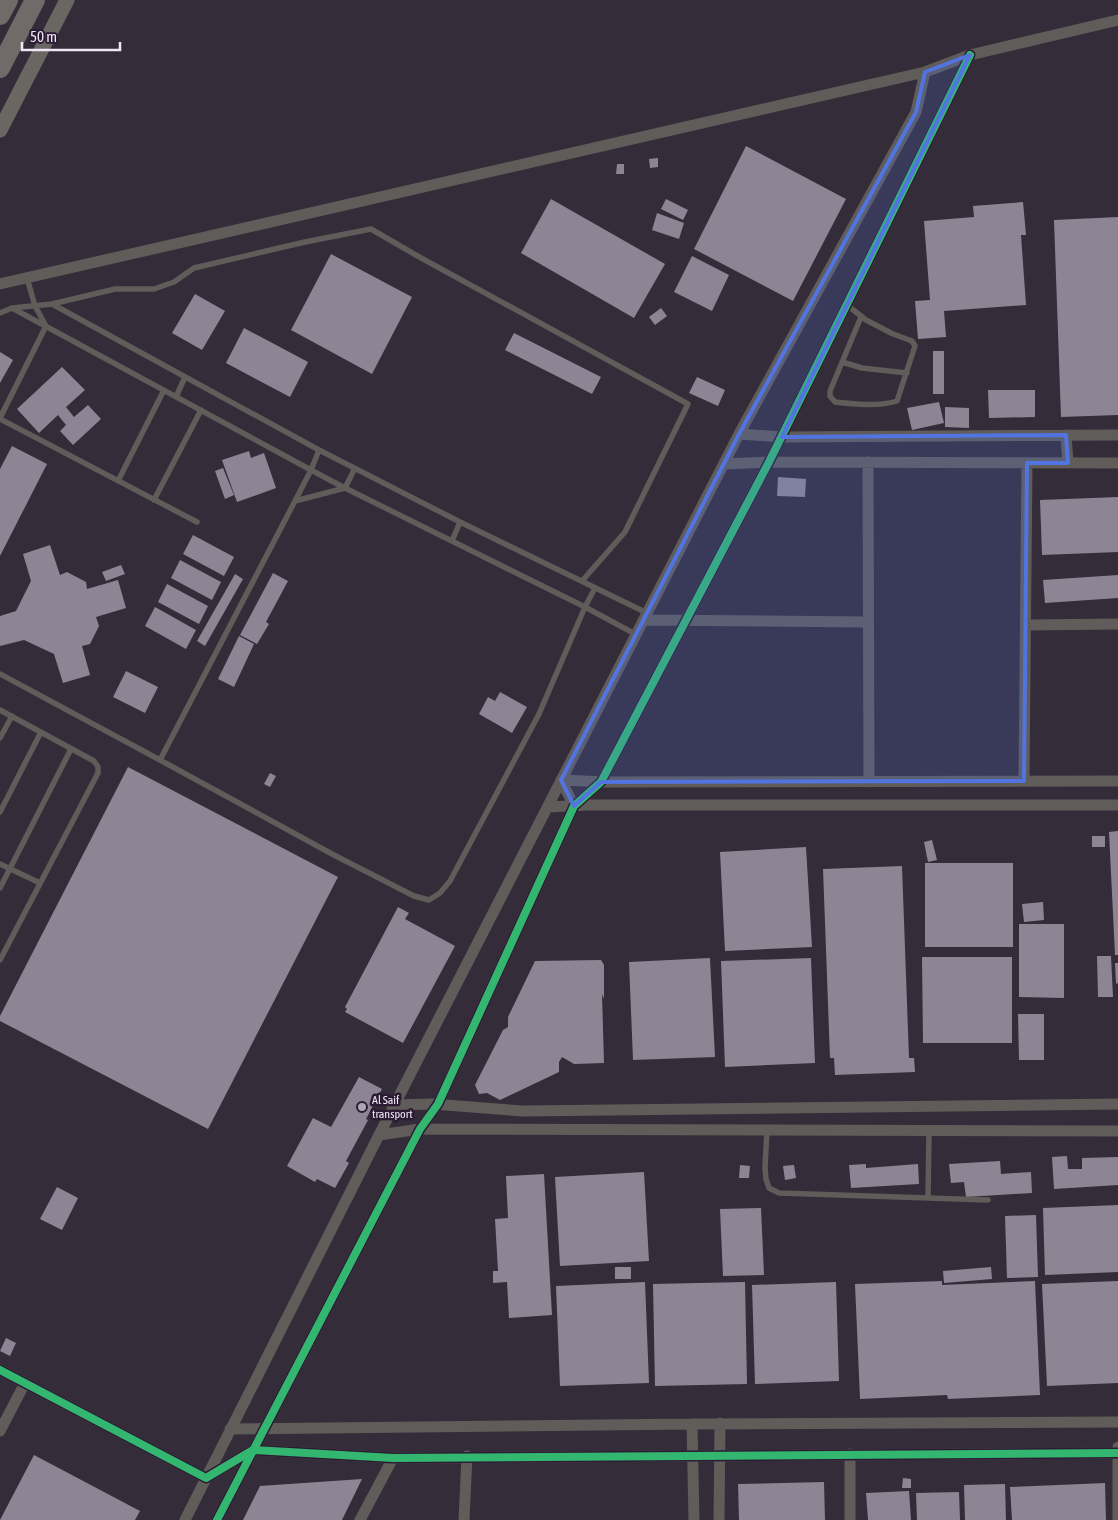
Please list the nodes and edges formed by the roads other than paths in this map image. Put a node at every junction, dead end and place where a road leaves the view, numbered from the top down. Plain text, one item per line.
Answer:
1 (8, 0) edge
2 (35, 0) edge
3 (67, 0) edge
4 (0, 15) edge
5 (1118, 20) edge
6 (970, 55) junction
7 (0, 68) edge
8 (925, 72) junction
9 (0, 130) edge
10 (27, 278) junction
11 (0, 284) edge
12 (52, 304) junction
13 (847, 305) junction
14 (35, 306) junction
15 (12, 308) junction
16 (0, 313) edge
17 (861, 317) junction
18 (46, 326) junction
19 (842, 362) junction
20 (907, 373) junction
21 (186, 377) junction
22 (164, 390) junction
23 (176, 397) junction
24 (201, 410) junction
25 (0, 418) edge
26 (739, 434) junction
27 (1066, 435) junction
28 (1118, 435) edge
29 (782, 437) junction
30 (319, 450) junction
31 (769, 462) junction
32 (868, 462) junction
33 (1028, 463) junction
34 (1068, 463) junction
35 (1118, 463) edge
36 (724, 464) junction
37 (354, 468) junction
38 (311, 470) junction
39 (118, 481) junction
40 (345, 488) junction
41 (154, 500) junction
42 (295, 501) junction
43 (197, 522) dead end
44 (460, 522) junction
45 (452, 541) junction
46 (582, 581) junction
47 (595, 588) junction
48 (585, 607) junction
49 (646, 616) junction
50 (686, 620) junction
51 (868, 622) junction
52 (1118, 624) edge
53 (1026, 625) junction
54 (637, 635) junction
55 (0, 674) edge
56 (0, 710) edge
57 (12, 716) junction
58 (41, 732) junction
59 (0, 738) edge
60 (72, 749) junction
61 (160, 760) junction
62 (562, 780) junction
63 (1024, 781) junction
64 (1118, 781) edge
65 (601, 782) junction
66 (869, 782) junction
67 (1118, 805) edge
68 (574, 806) junction
69 (548, 807) junction
70 (0, 812) edge
71 (0, 864) edge
72 (10, 870) junction
73 (40, 883) junction
74 (0, 888) edge
75 (0, 960) edge
76 (438, 1104) junction
77 (1118, 1104) edge
78 (394, 1105) junction
79 (420, 1129) junction
80 (767, 1130) junction
81 (929, 1130) junction
82 (1118, 1131) edge
83 (379, 1135) junction
84 (928, 1198) junction
85 (988, 1200) dead end
86 (0, 1370) edge
87 (25, 1383) junction
88 (1118, 1422) edge
89 (692, 1424) junction
90 (720, 1424) junction
91 (230, 1429) junction
92 (266, 1429) junction
93 (0, 1431) edge
94 (1118, 1447) edge
95 (253, 1450) junction
96 (1118, 1453) edge
97 (850, 1454) junction
98 (693, 1455) junction
99 (719, 1455) junction
100 (467, 1456) junction
101 (393, 1458) junction
102 (206, 1478) junction
103 (185, 1520) edge
104 (217, 1520) edge
105 (360, 1520) edge
106 (464, 1520) edge
107 (694, 1520) edge
108 (719, 1520) edge
109 (850, 1520) edge
110 (1118, 1520) edge

1 - 4 highway
2 - 7 highway
3 - 9 main road
5 - 6 street
6 - 8 street
6 - 13 street
8 - 10 street
8 - 26 street
10 - 11 street
10 - 14 lane
12 - 14 lane
12 - 21 lane
12 - 46 lane
13 - 17 lane
13 - 29 street
14 - 15 lane
14 - 18 lane
15 - 16 lane
15 - 18 lane
17 - 19 lane
17 - 20 lane
18 - 22 lane
18 - 25 lane
19 - 20 lane
19 - 20 lane
21 - 23 lane
21 - 30 lane
22 - 23 lane
22 - 39 lane
23 - 24 lane
24 - 38 lane
24 - 41 lane
25 - 39 lane
26 - 29 street
26 - 36 street
27 - 28 street
27 - 29 street
27 - 34 street
29 - 31 street
30 - 37 lane
30 - 38 lane
31 - 32 street
31 - 36 street
31 - 50 street
32 - 33 street
32 - 51 street
33 - 34 street
33 - 53 street
34 - 35 street
36 - 49 street
37 - 40 lane
37 - 44 lane
38 - 40 lane
38 - 42 lane
39 - 41 lane
40 - 42 lane
40 - 45 lane
41 - 43 lane
42 - 61 lane
44 - 45 lane
44 - 46 lane
45 - 48 lane
46 - 47 lane
47 - 48 lane
47 - 49 lane
48 - 54 lane
48 - 61 lane
49 - 50 street
49 - 54 street
50 - 51 street
50 - 65 street
51 - 66 street
52 - 53 street
53 - 63 street
54 - 62 street
55 - 61 lane
56 - 57 lane
57 - 58 lane
57 - 59 lane
58 - 60 lane
58 - 70 lane
60 - 72 lane
60 - 73 lane
62 - 65 street
62 - 68 street
62 - 69 street
63 - 64 street
63 - 66 street
65 - 66 street
65 - 68 street
67 - 68 street
68 - 69 street
68 - 76 street
69 - 78 street
71 - 72 lane
72 - 73 lane
72 - 74 lane
73 - 75 lane
76 - 77 street
76 - 78 street
76 - 79 street
78 - 83 street
79 - 80 street
79 - 83 street
79 - 92 street
80 - 81 street
80 - 84 lane
81 - 82 street
81 - 84 lane
83 - 91 street
84 - 85 lane
86 - 87 street
87 - 93 street
87 - 102 street
88 - 90 street
89 - 90 street
89 - 92 street
89 - 98 street
90 - 99 street
91 - 92 street
91 - 102 street
92 - 95 street
94 - 96 street
95 - 101 street
95 - 102 street
95 - 104 street
96 - 97 street
96 - 110 street
97 - 99 street
97 - 109 street
98 - 99 street
98 - 100 street
98 - 107 street
99 - 108 street
100 - 101 street
100 - 106 street
101 - 105 street
102 - 103 street

